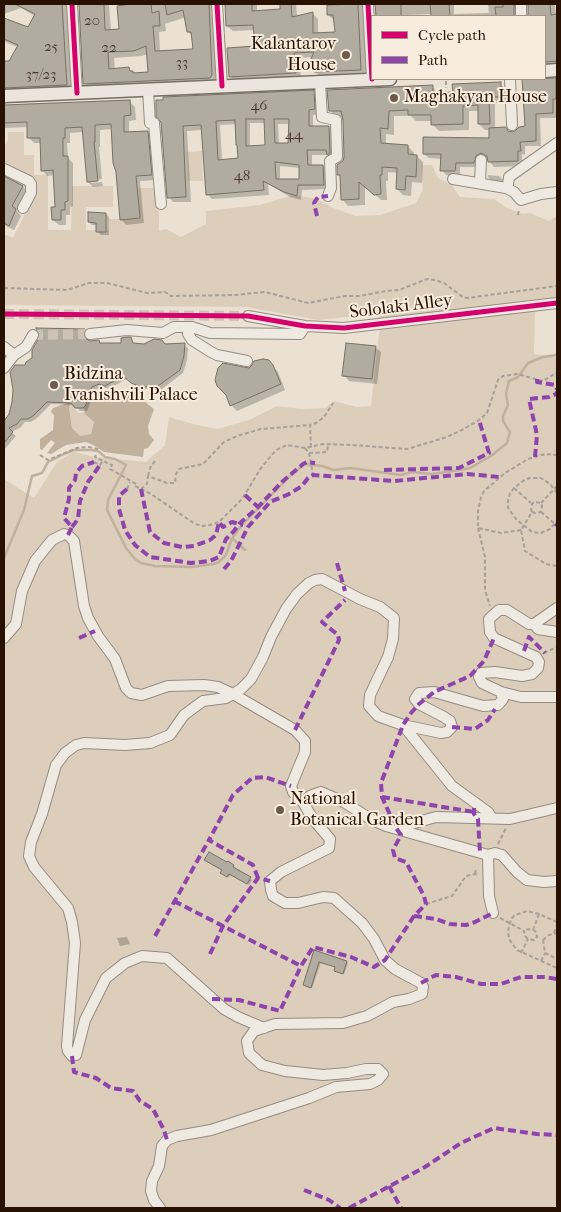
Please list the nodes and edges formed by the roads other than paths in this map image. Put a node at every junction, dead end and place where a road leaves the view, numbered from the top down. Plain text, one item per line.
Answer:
1 (72, 4) edge
2 (217, 4) edge
3 (368, 4) edge
4 (371, 60) edge
5 (371, 79) edge
6 (510, 80) edge
7 (320, 82) junction
8 (222, 86) junction
9 (148, 90) junction
10 (76, 93) junction
11 (4, 96) edge
12 (512, 126) dead end
13 (557, 143) edge
14 (481, 160) dead end
15 (4, 168) edge
16 (453, 180) dead end
17 (480, 183) junction
18 (506, 188) junction
19 (557, 192) edge
20 (328, 196) dead end
21 (161, 204) dead end
22 (22, 208) dead end
23 (557, 303) edge
24 (248, 316) tunnel mouth
25 (305, 326) junction
26 (192, 327) junction
27 (90, 334) tunnel mouth
28 (33, 335) dead end
29 (4, 347) edge
30 (14, 355) junction
31 (247, 361) dead end
32 (4, 368) edge
33 (557, 608) edge
34 (534, 624) junction
35 (557, 632) edge
36 (4, 638) edge
37 (501, 692) junction
38 (232, 694) junction
39 (557, 697) edge
40 (403, 725) junction
41 (303, 802) junction
42 (557, 808) edge
43 (492, 818) junction
44 (396, 828) junction
45 (491, 854) junction
46 (557, 881) edge
47 (493, 912) road end
48 (264, 1028) junction
49 (160, 1208) edge

1 - 10 street
2 - 8 street
3 - 4 street
5 - 7 main road
6 - 12 street
7 - 8 main road
7 - 20 street
8 - 9 main road
9 - 10 main road
9 - 21 street
10 - 11 main road
13 - 18 street
14 - 17 street
15 - 22 street
16 - 17 street
17 - 18 street
18 - 19 street
23 - 25 street, Sololaki Alley
24 - 25 street, Sololaki Alley
25 - 26 street
26 - 27 street
26 - 31 street
28 - 30 street
29 - 30 street
30 - 32 street
33 - 34 street
34 - 35 street
34 - 37 street
36 - 38 street
37 - 39 street
37 - 40 street
38 - 40 street
38 - 41 street
38 - 48 street
40 - 43 street
41 - 44 street
41 - 48 street
42 - 43 street
43 - 44 street
44 - 45 street
45 - 46 street
45 - 47 street
48 - 49 street

